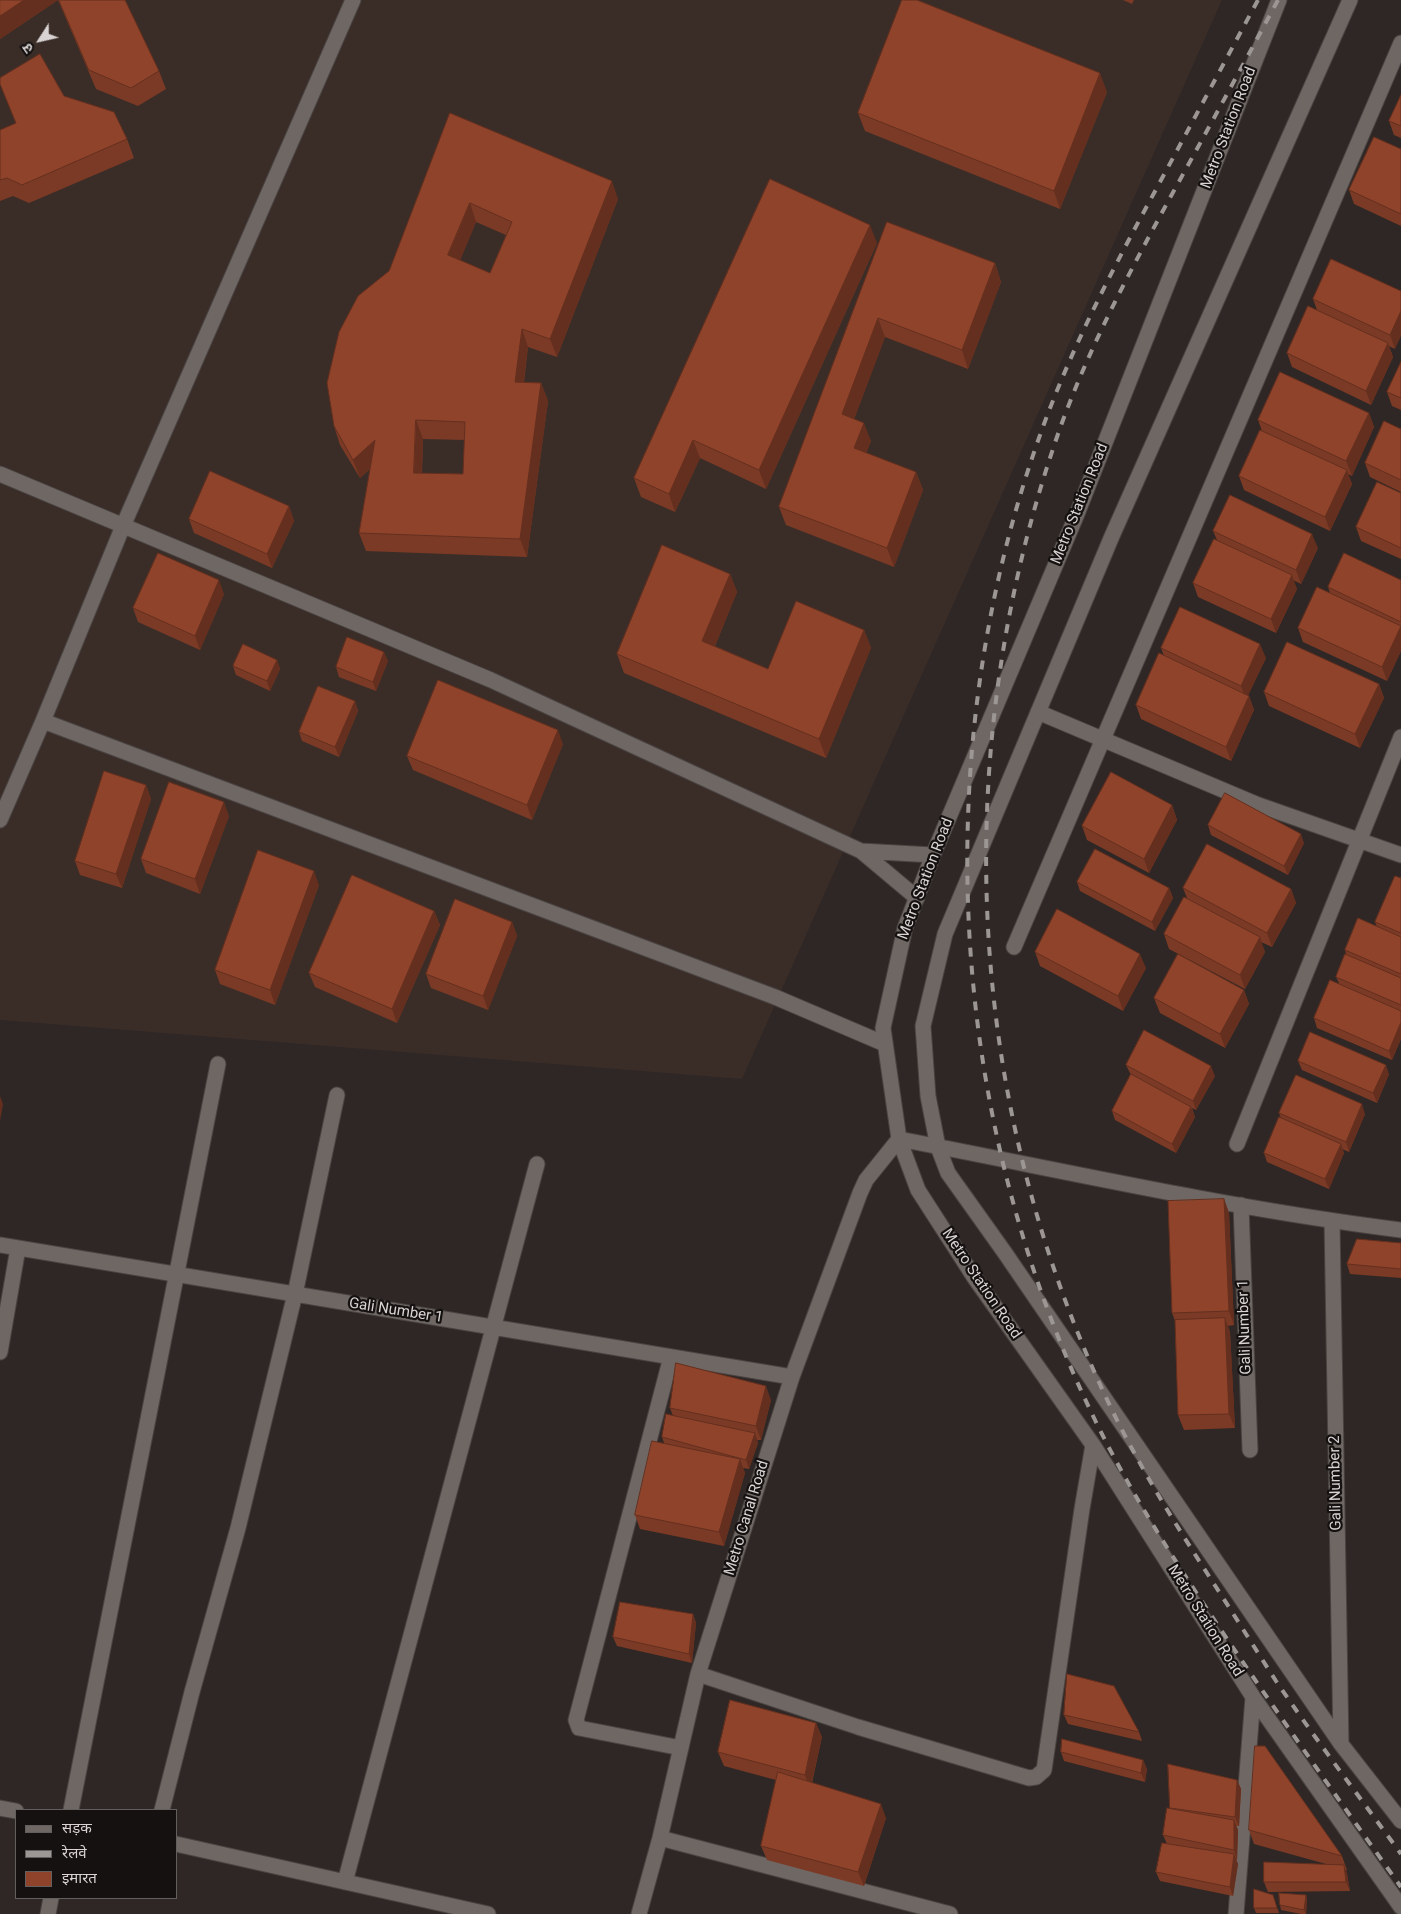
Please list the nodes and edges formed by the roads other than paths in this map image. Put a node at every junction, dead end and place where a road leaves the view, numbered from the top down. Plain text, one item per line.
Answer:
1 (353, 0) edge
2 (1279, 0) edge
3 (1350, 0) edge
4 (1401, 43) edge
5 (0, 474) edge
6 (123, 526) junction
7 (1038, 712) junction
8 (43, 722) junction
9 (1401, 737) edge
10 (1102, 740) junction
11 (0, 820) edge
12 (1358, 840) junction
13 (861, 851) junction
14 (934, 855) junction
15 (1401, 855) edge
16 (917, 898) junction
17 (1014, 947) dead end
18 (885, 1044) junction
19 (218, 1064) dead end
20 (337, 1095) dead end
21 (899, 1139) junction
22 (1237, 1144) dead end
23 (938, 1146) junction
24 (537, 1164) dead end
25 (1241, 1205) junction
26 (1332, 1221) junction
27 (1401, 1230) edge
28 (0, 1245) edge
29 (18, 1248) junction
30 (176, 1274) junction
31 (295, 1294) junction
32 (494, 1327) junction
33 (0, 1352) edge
34 (672, 1357) junction
35 (792, 1377) junction
36 (1093, 1446) junction
37 (1250, 1450) dead end
38 (698, 1674) junction
39 (1253, 1697) junction
40 (1341, 1744) junction
41 (681, 1748) junction
42 (0, 1808) edge
43 (71, 1809) edge
44 (162, 1809) edge
45 (15, 1811) edge
46 (1401, 1821) edge
47 (660, 1838) junction
48 (178, 1844) edge
49 (345, 1882) junction
50 (52, 1899) edge
51 (1401, 1907) edge
52 (932, 1912) edge
53 (48, 1914) edge
54 (488, 1914) edge
55 (640, 1914) edge
56 (950, 1914) edge
57 (1236, 1914) edge

1 - 6 street
2 - 14 street, Metro Station Road
3 - 7 street
4 - 10 street
5 - 6 street
6 - 8 street
6 - 13 street
7 - 10 street
7 - 23 street
8 - 11 street
8 - 18 street
9 - 12 street
10 - 12 street
10 - 17 street
12 - 15 street
12 - 22 street
13 - 14 street
13 - 16 street
14 - 16 street, Metro Station Road
16 - 18 street, Metro Station Road
18 - 21 street, Metro Station Road
19 - 30 street
20 - 31 street
21 - 23 street
21 - 35 street, Metro Canal Road
21 - 36 street, Metro Station Road
23 - 25 street
23 - 40 street
24 - 32 street
25 - 26 street
25 - 37 street, Gali Number 1
26 - 27 street
26 - 40 street, Gali Number 2
28 - 29 street, Gali Number 1
29 - 30 street, Gali Number 1
29 - 33 street
30 - 31 street, Gali Number 1
30 - 43 street
31 - 32 street, Gali Number 1
31 - 44 street
32 - 34 street, Gali Number 1
32 - 49 street
34 - 35 street, Gali Number 1
34 - 41 street
35 - 38 street, Metro Canal Road
36 - 38 street
36 - 39 street, Metro Station Road
38 - 41 street, Metro Canal Road
39 - 51 street, Metro Station Road
39 - 57 street
40 - 46 street
41 - 47 street, Metro Canal Road
42 - 45 street
47 - 52 street
47 - 55 street, Metro Canal Road
48 - 49 street
49 - 54 street
50 - 53 street
52 - 56 street

